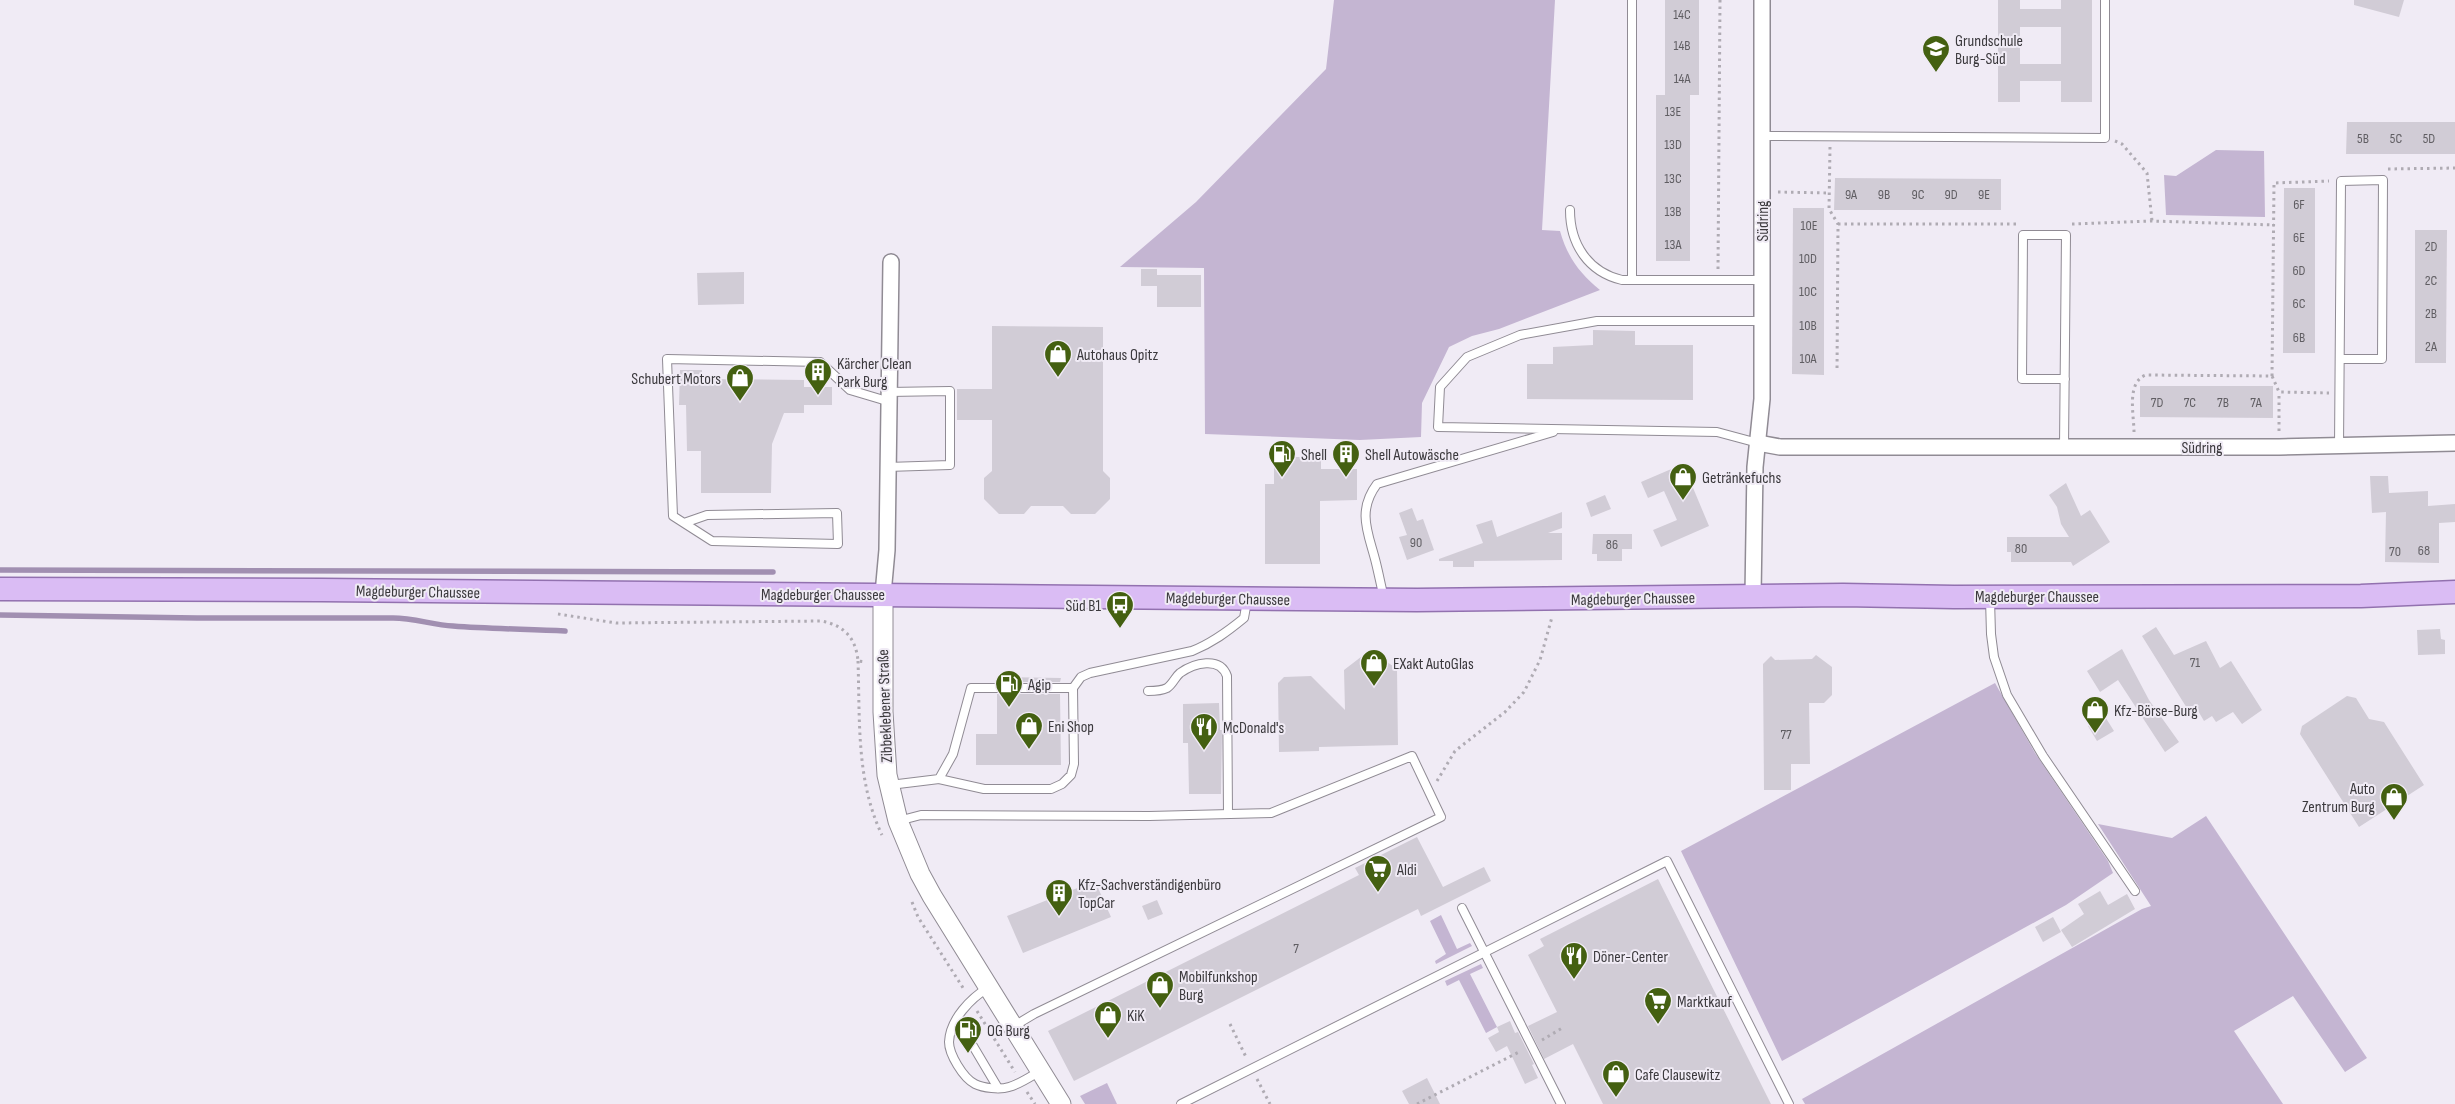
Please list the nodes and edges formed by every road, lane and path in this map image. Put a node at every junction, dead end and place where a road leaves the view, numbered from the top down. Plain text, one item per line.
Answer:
1 (1632, 0) edge
2 (1720, 0) edge
3 (1762, 0) edge
4 (2104, 0) edge
5 (1762, 136) junction
6 (1830, 137) junction
7 (2105, 138) junction
8 (2455, 168) edge
9 (2383, 180) junction
10 (2341, 181) junction
11 (1762, 192) junction
12 (1830, 193) junction
13 (1570, 210) dead end
14 (2152, 221) junction
15 (1838, 224) junction
16 (2017, 224) dead end
17 (2066, 224) dead end
18 (2274, 225) junction
19 (891, 262) dead end
20 (1632, 280) junction
21 (1717, 280) junction
22 (1762, 280) junction
23 (1762, 321) junction
24 (2340, 358) junction
25 (1837, 372) dead end
26 (2272, 376) junction
27 (2065, 379) junction
28 (2279, 392) junction
29 (2338, 393) junction
30 (887, 396) junction
31 (1562, 429) junction
32 (1758, 443) junction
33 (2455, 443) edge
34 (2064, 446) junction
35 (2278, 447) junction
36 (2339, 447) junction
37 (2134, 448) junction
38 (887, 466) junction
39 (684, 523) junction
40 (0, 589) edge
41 (2455, 592) edge
42 (883, 594) junction
43 (1754, 596) junction
44 (1990, 596) junction
45 (1247, 599) junction
46 (1384, 600) junction
47 (1556, 600) junction
48 (551, 614) dead end
49 (882, 662) junction
50 (1073, 688) junction
51 (1148, 691) dead end
52 (939, 779) junction
53 (888, 785) junction
54 (1430, 795) junction
55 (1228, 814) junction
56 (898, 821) junction
57 (2135, 891) dead end
58 (1462, 908) dead end
59 (1484, 952) junction
60 (989, 987) junction
61 (957, 1019) junction
62 (1014, 1026) junction
63 (1564, 1027) dead end
64 (1531, 1046) junction
65 (1040, 1070) junction
66 (998, 1088) junction
67 (1061, 1104) edge
68 (1181, 1104) edge
69 (1417, 1104) edge
70 (1561, 1104) edge
71 (1789, 1104) edge

1 - 20 lane
2 - 21 path
3 - 5 street, Südring
4 - 7 lane
5 - 6 lane
5 - 11 street, Südring
6 - 7 lane
6 - 12 path
7 - 14 path
8 - 9 path
9 - 10 lane
9 - 24 lane
10 - 18 path
10 - 24 lane
11 - 12 path
11 - 22 street, Südring
12 - 15 path
13 - 20 lane
14 - 17 path
14 - 18 path
15 - 16 path
15 - 25 path
18 - 26 path
19 - 30 street, Zibbeklebener Straße
20 - 21 lane
21 - 22 lane
22 - 23 street, Südring
23 - 31 lane
23 - 32 street, Südring
24 - 29 lane
26 - 28 path
26 - 37 path
27 - 27 lane
27 - 34 lane
28 - 29 path
28 - 35 path
29 - 36 lane
30 - 38 street, Zibbeklebener Straße
30 - 38 lane
30 - 39 lane
31 - 32 lane
31 - 46 lane
32 - 34 street, Südring
32 - 43 street, Südring
33 - 36 street, Südring
34 - 37 street, Südring
35 - 36 street, Südring
35 - 37 street, Südring
38 - 42 street, Zibbeklebener Straße
39 - 39 lane
40 - 42 main road, Magdeburger Chaussee
41 - 44 main road, Magdeburger Chaussee
42 - 45 main road, Magdeburger Chaussee
42 - 49 street, Zibbeklebener Straße
43 - 44 main road, Magdeburger Chaussee
43 - 47 main road, Magdeburger Chaussee
44 - 57 lane
45 - 46 main road, Magdeburger Chaussee
45 - 50 lane
46 - 47 main road, Magdeburger Chaussee
47 - 54 path
48 - 49 path
49 - 53 street, Zibbeklebener Straße
50 - 52 lane
50 - 52 lane
51 - 55 lane
52 - 53 lane
53 - 56 street, Zibbeklebener Straße
54 - 55 lane
54 - 62 lane
55 - 56 lane
56 - 60 street, Zibbeklebener Straße
58 - 59 lane
59 - 64 lane
59 - 68 lane
59 - 71 lane
60 - 61 lane
60 - 62 street, Zibbeklebener Straße
61 - 66 lane
61 - 66 lane
62 - 65 street, Zibbeklebener Straße
63 - 64 path
64 - 69 path
64 - 70 lane
65 - 66 lane
65 - 67 street, Zibbeklebener Straße

